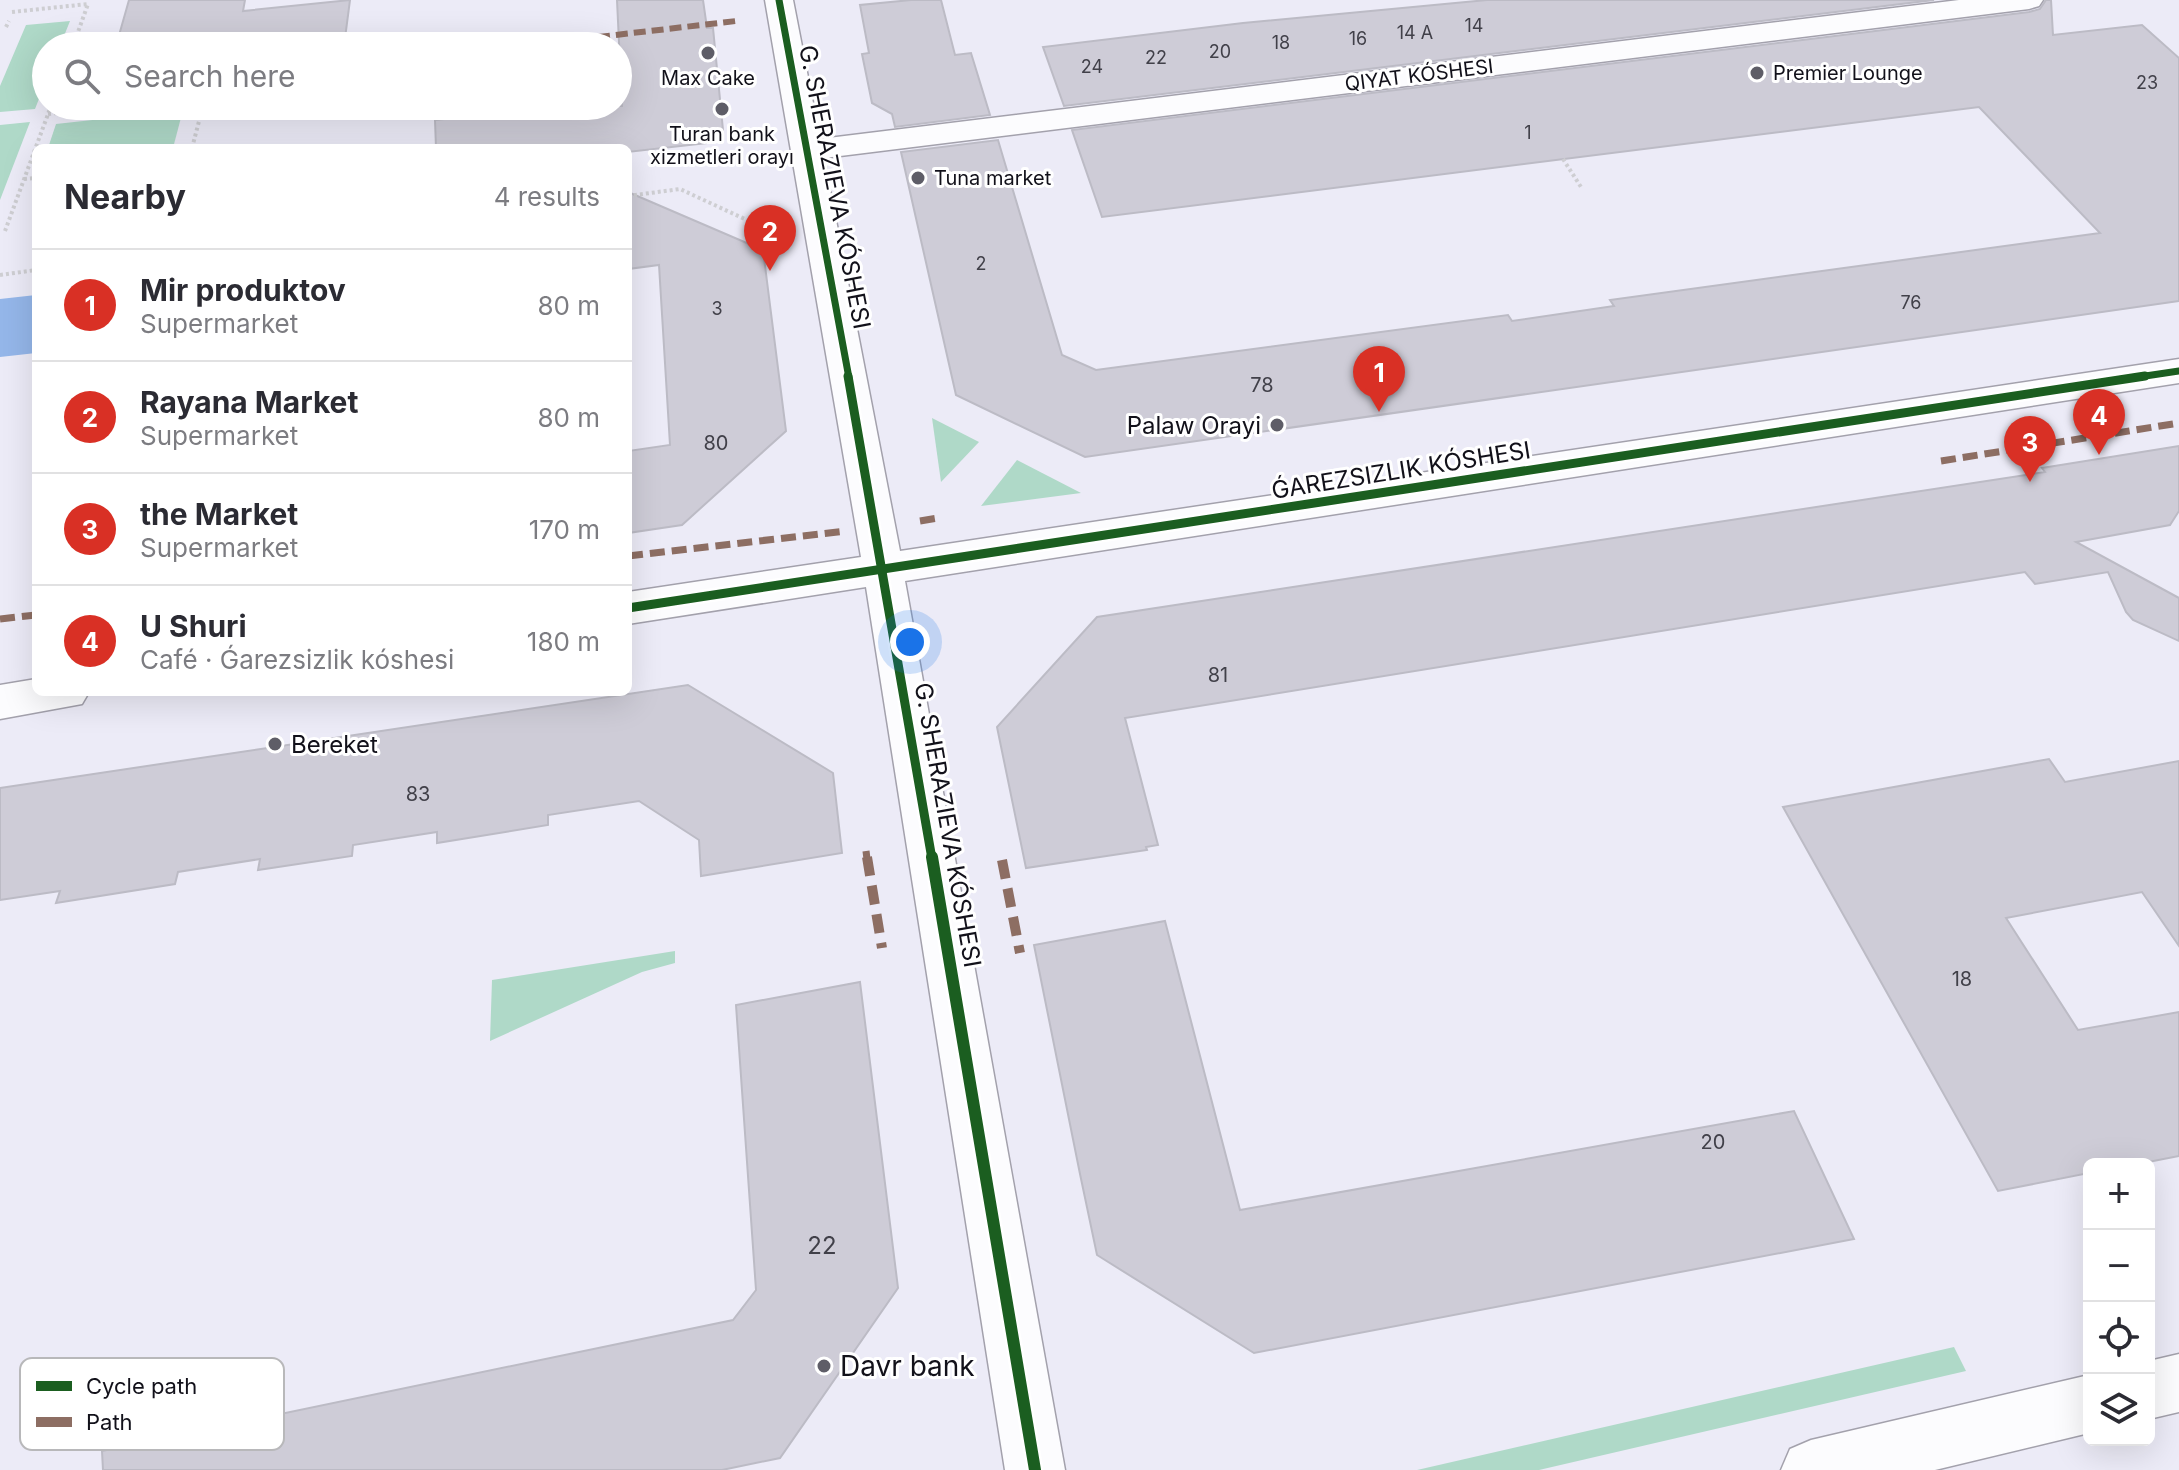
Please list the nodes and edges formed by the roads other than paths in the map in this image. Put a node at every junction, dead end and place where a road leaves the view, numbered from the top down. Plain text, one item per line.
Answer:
1 (779, 0) edge
2 (2029, 0) edge
3 (809, 150) junction
4 (2179, 371) edge
5 (884, 570) junction
6 (632, 607) edge
7 (40, 696) edge
8 (0, 702) edge
9 (2179, 1383) edge
10 (2155, 1389) edge
11 (2083, 1405) edge
12 (1035, 1470) edge
13 (1811, 1470) edge

1 - 3 street, G. SHERAZIEVA KÓSHESI
2 - 3 street
3 - 5 street, G. SHERAZIEVA KÓSHESI
4 - 5 street, ǴAREZSIZLIK KÓSHESI
5 - 6 street, ǴAREZSIZLIK KÓSHESI
5 - 12 street, G. SHERAZIEVA KÓSHESI
7 - 8 street
9 - 10 street
11 - 13 street

